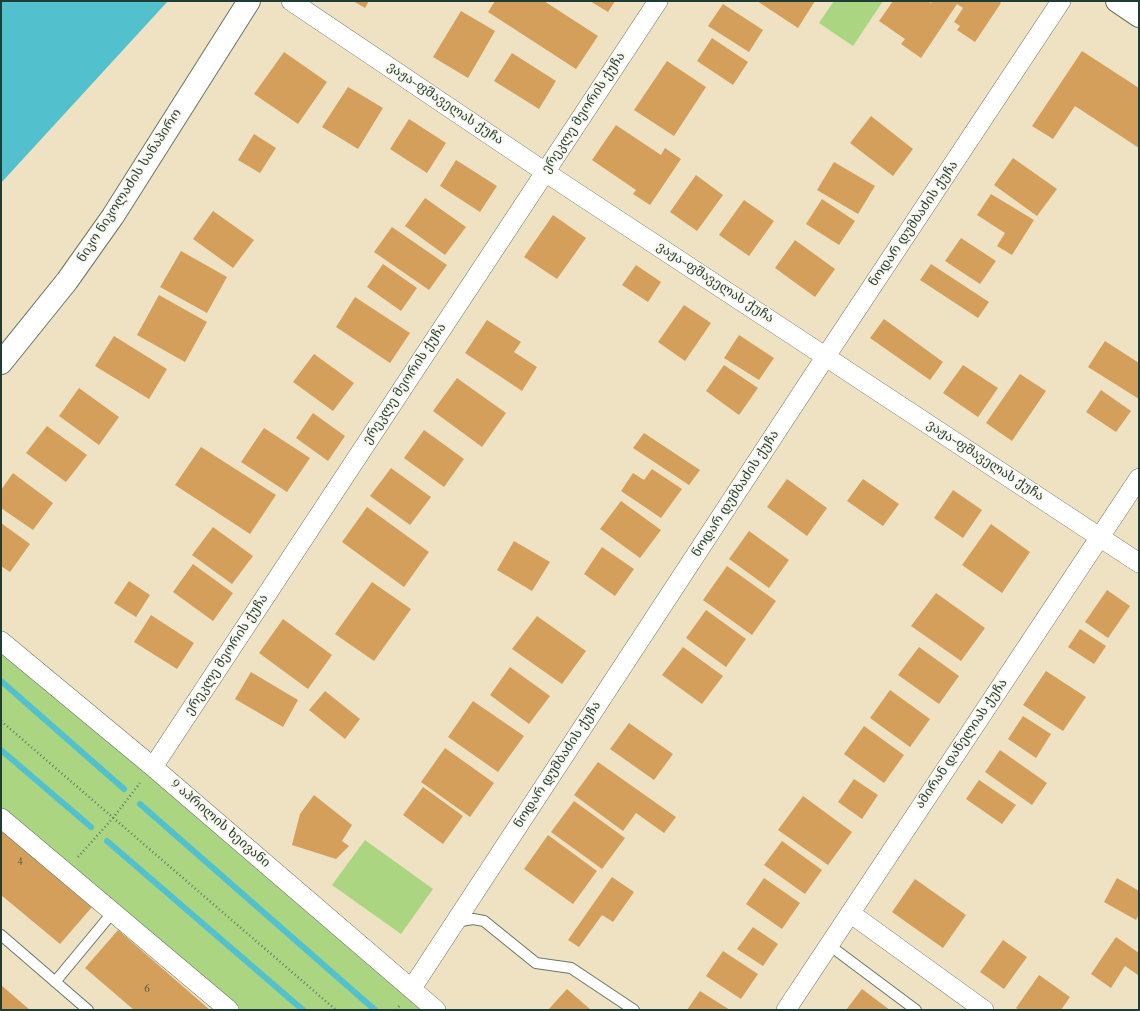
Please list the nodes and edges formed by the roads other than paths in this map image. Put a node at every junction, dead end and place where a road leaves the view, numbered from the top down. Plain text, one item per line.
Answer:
1 (249, 1) edge
2 (291, 1) edge
3 (658, 1) edge
4 (1061, 1) edge
5 (1117, 1) edge
6 (1139, 16) edge
7 (546, 172) junction
8 (826, 356) junction
9 (2, 364) edge
10 (1139, 478) edge
11 (1100, 537) junction
12 (1139, 563) edge
13 (1, 641) edge
14 (153, 767) junction
15 (1, 818) edge
16 (113, 912) junction
17 (850, 913) junction
18 (455, 922) junction
19 (1, 935) edge
20 (829, 945) junction
21 (55, 982) junction
22 (412, 988) junction
23 (88, 1010) edge
24 (229, 1010) edge
25 (436, 1010) edge
26 (634, 1010) edge
27 (786, 1010) edge
28 (916, 1010) edge
29 (984, 1010) edge

1 - 9 street, ნიკო ნიკოლაძის სანაპირო
2 - 7 street, ვაჟა-ფშაველას ქუჩა
3 - 7 street, ერეკლე მეორის ქუჩა
4 - 8 street, ნოდარ დუმბაძის ქუჩა
5 - 6 street
7 - 8 street, ვაჟა-ფშაველას ქუჩა
7 - 14 street, ერეკლე მეორის ქუჩა
8 - 11 street, ვაჟა-ფშაველას ქუჩა
8 - 18 street, ნოდარ დუმბაძის ქუჩა
10 - 11 street, ამირან დანელიას ქუჩა
11 - 12 street, ვაჟა-ფშაველას ქუჩა
11 - 17 street, ამირან დანელიას ქუჩა
13 - 14 street, 9 აპრილის ხეივანი
14 - 22 street, 9 აპრილის ხეივანი
15 - 16 street
16 - 21 lane
16 - 24 street
17 - 20 street, ამირან დანელიას ქუჩა
17 - 29 street
18 - 22 street, ნოდარ დუმბაძის ქუჩა
18 - 26 lane
19 - 21 lane
20 - 27 street, ამირან დანელიას ქუჩა
20 - 28 lane
21 - 23 lane
22 - 25 street, 9 აპრილის ხეივანი

